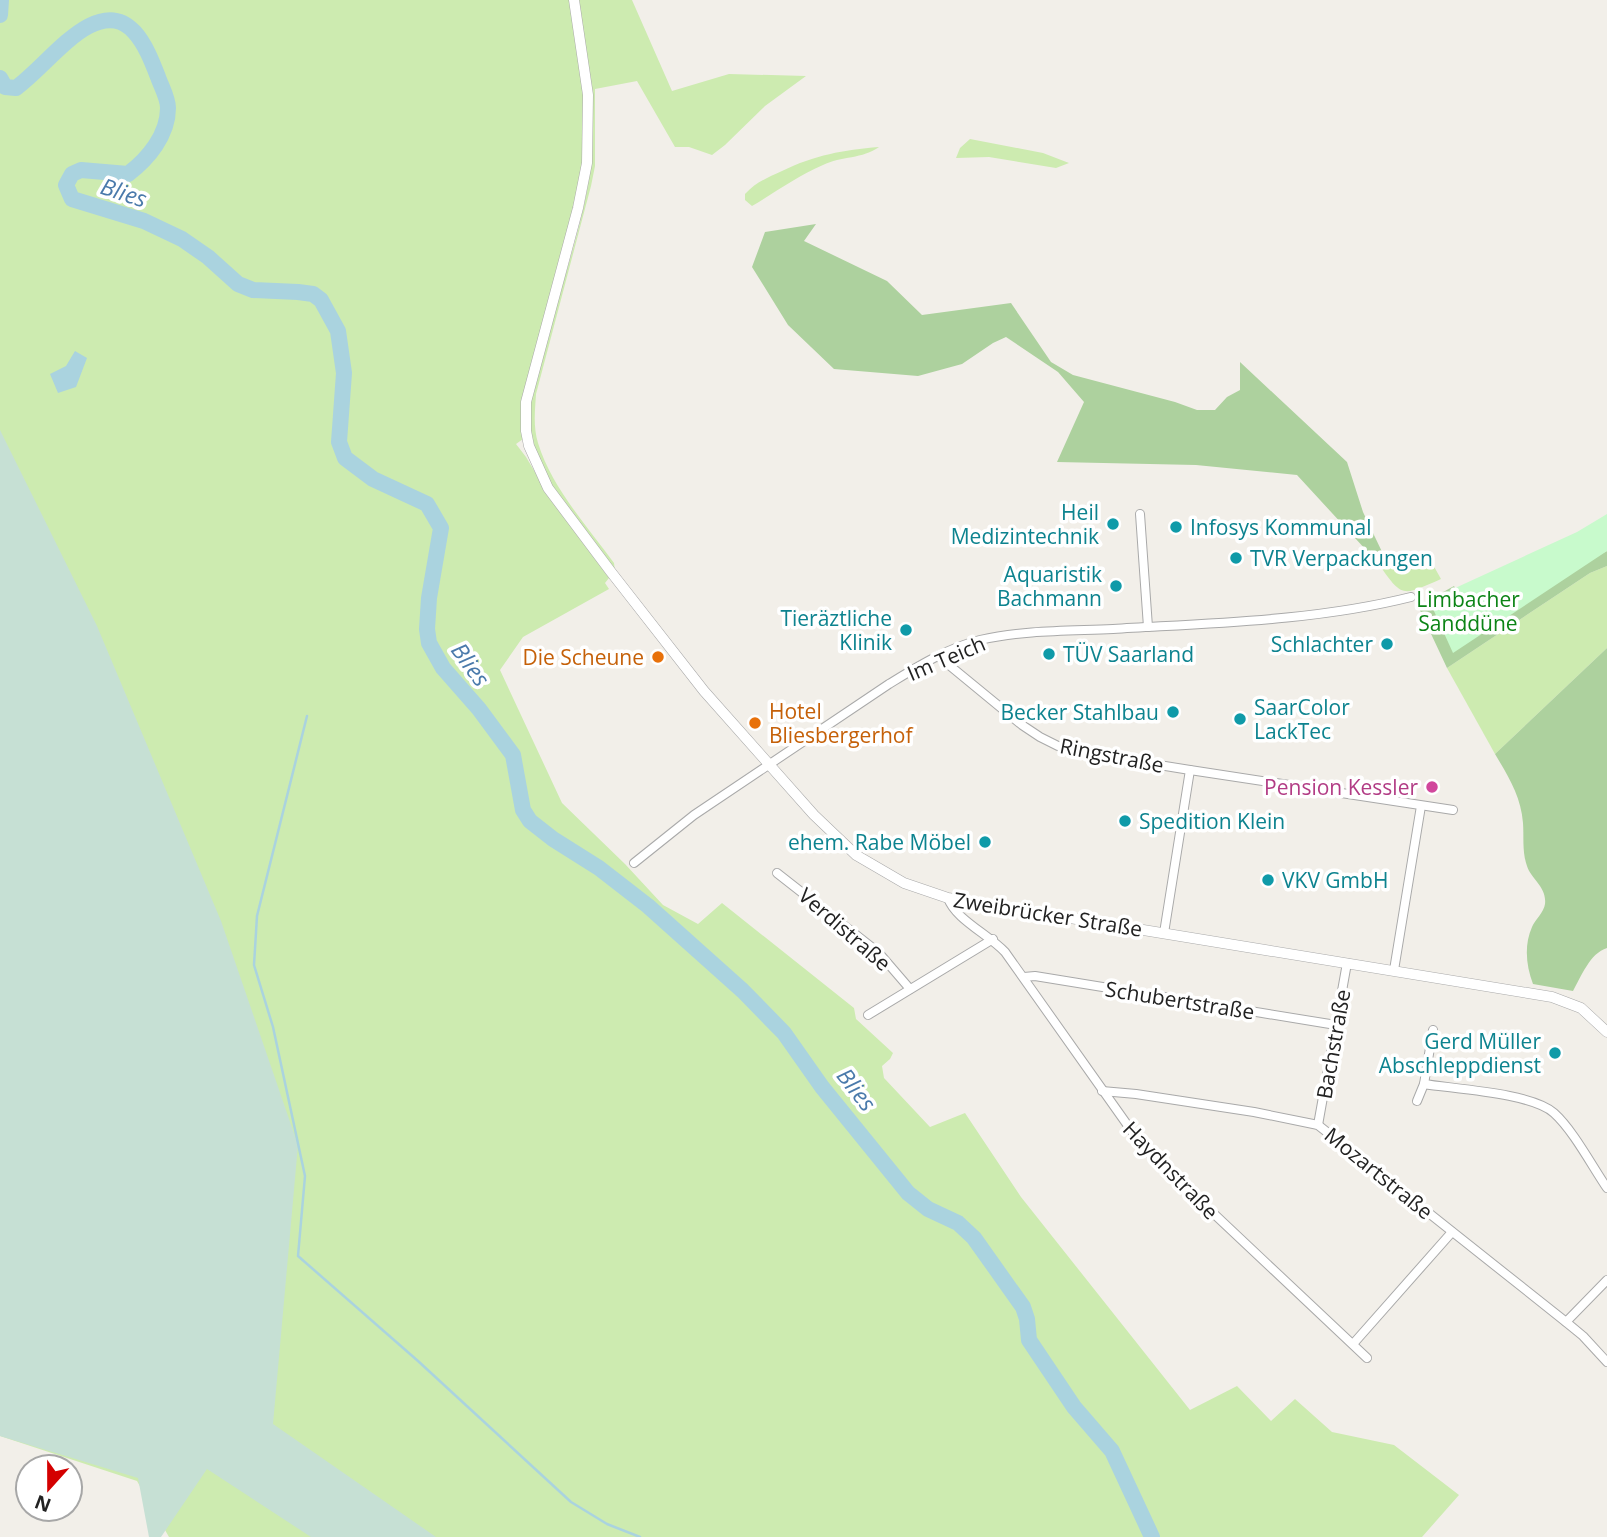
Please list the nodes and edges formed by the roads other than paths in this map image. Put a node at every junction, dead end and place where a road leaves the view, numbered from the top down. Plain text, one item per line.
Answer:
1 (574, 0) edge
2 (1140, 514) dead end
3 (1411, 597) dead end
4 (1148, 627) junction
5 (938, 656) junction
6 (770, 766) junction
7 (1190, 770) junction
8 (1421, 806) junction
9 (1453, 810) dead end
10 (634, 863) dead end
11 (777, 873) dead end
12 (948, 898) junction
13 (1164, 933) junction
14 (993, 939) junction
15 (1347, 963) junction
16 (1394, 970) junction
17 (1024, 977) junction
18 (910, 989) junction
19 (868, 1015) dead end
20 (1336, 1026) junction
21 (1433, 1030) dead end
22 (1607, 1032) edge
23 (1424, 1084) junction
24 (1102, 1091) junction
25 (1417, 1101) dead end
26 (1318, 1125) junction
27 (1607, 1188) edge
28 (1452, 1232) junction
29 (1607, 1280) edge
30 (1566, 1322) junction
31 (1353, 1343) junction
32 (1367, 1357) dead end
33 (1607, 1362) edge

1 - 6 street, Zweibrücker Straße
2 - 4 street
3 - 4 street, Im Teich
4 - 5 street, Im Teich
5 - 6 street, Im Teich
5 - 7 street, Ringstraße
6 - 10 street, Im Teich
6 - 12 street, Zweibrücker Straße
7 - 8 street, Ringstraße
7 - 13 street, Ringstraße
8 - 9 street, Ringstraße
8 - 16 street
11 - 18 street, Verdistraße
12 - 13 street, Zweibrücker Straße
12 - 14 street, Haydnstraße
13 - 15 street, Zweibrücker Straße
14 - 17 street, Haydnstraße
14 - 18 street
15 - 16 street, Zweibrücker Straße
15 - 20 street, Bachstraße
16 - 22 street, Zweibrücker Straße
17 - 20 street, Schubertstraße
17 - 24 street, Haydnstraße
18 - 19 street
20 - 26 street, Bachstraße
21 - 23 street
23 - 25 street
23 - 27 street
24 - 26 street, Mozartstraße
24 - 31 street, Haydnstraße
26 - 28 street, Mozartstraße
28 - 30 street, Mozartstraße
28 - 31 street
29 - 30 street
30 - 33 street, Mozartstraße
31 - 32 street, Haydnstraße

